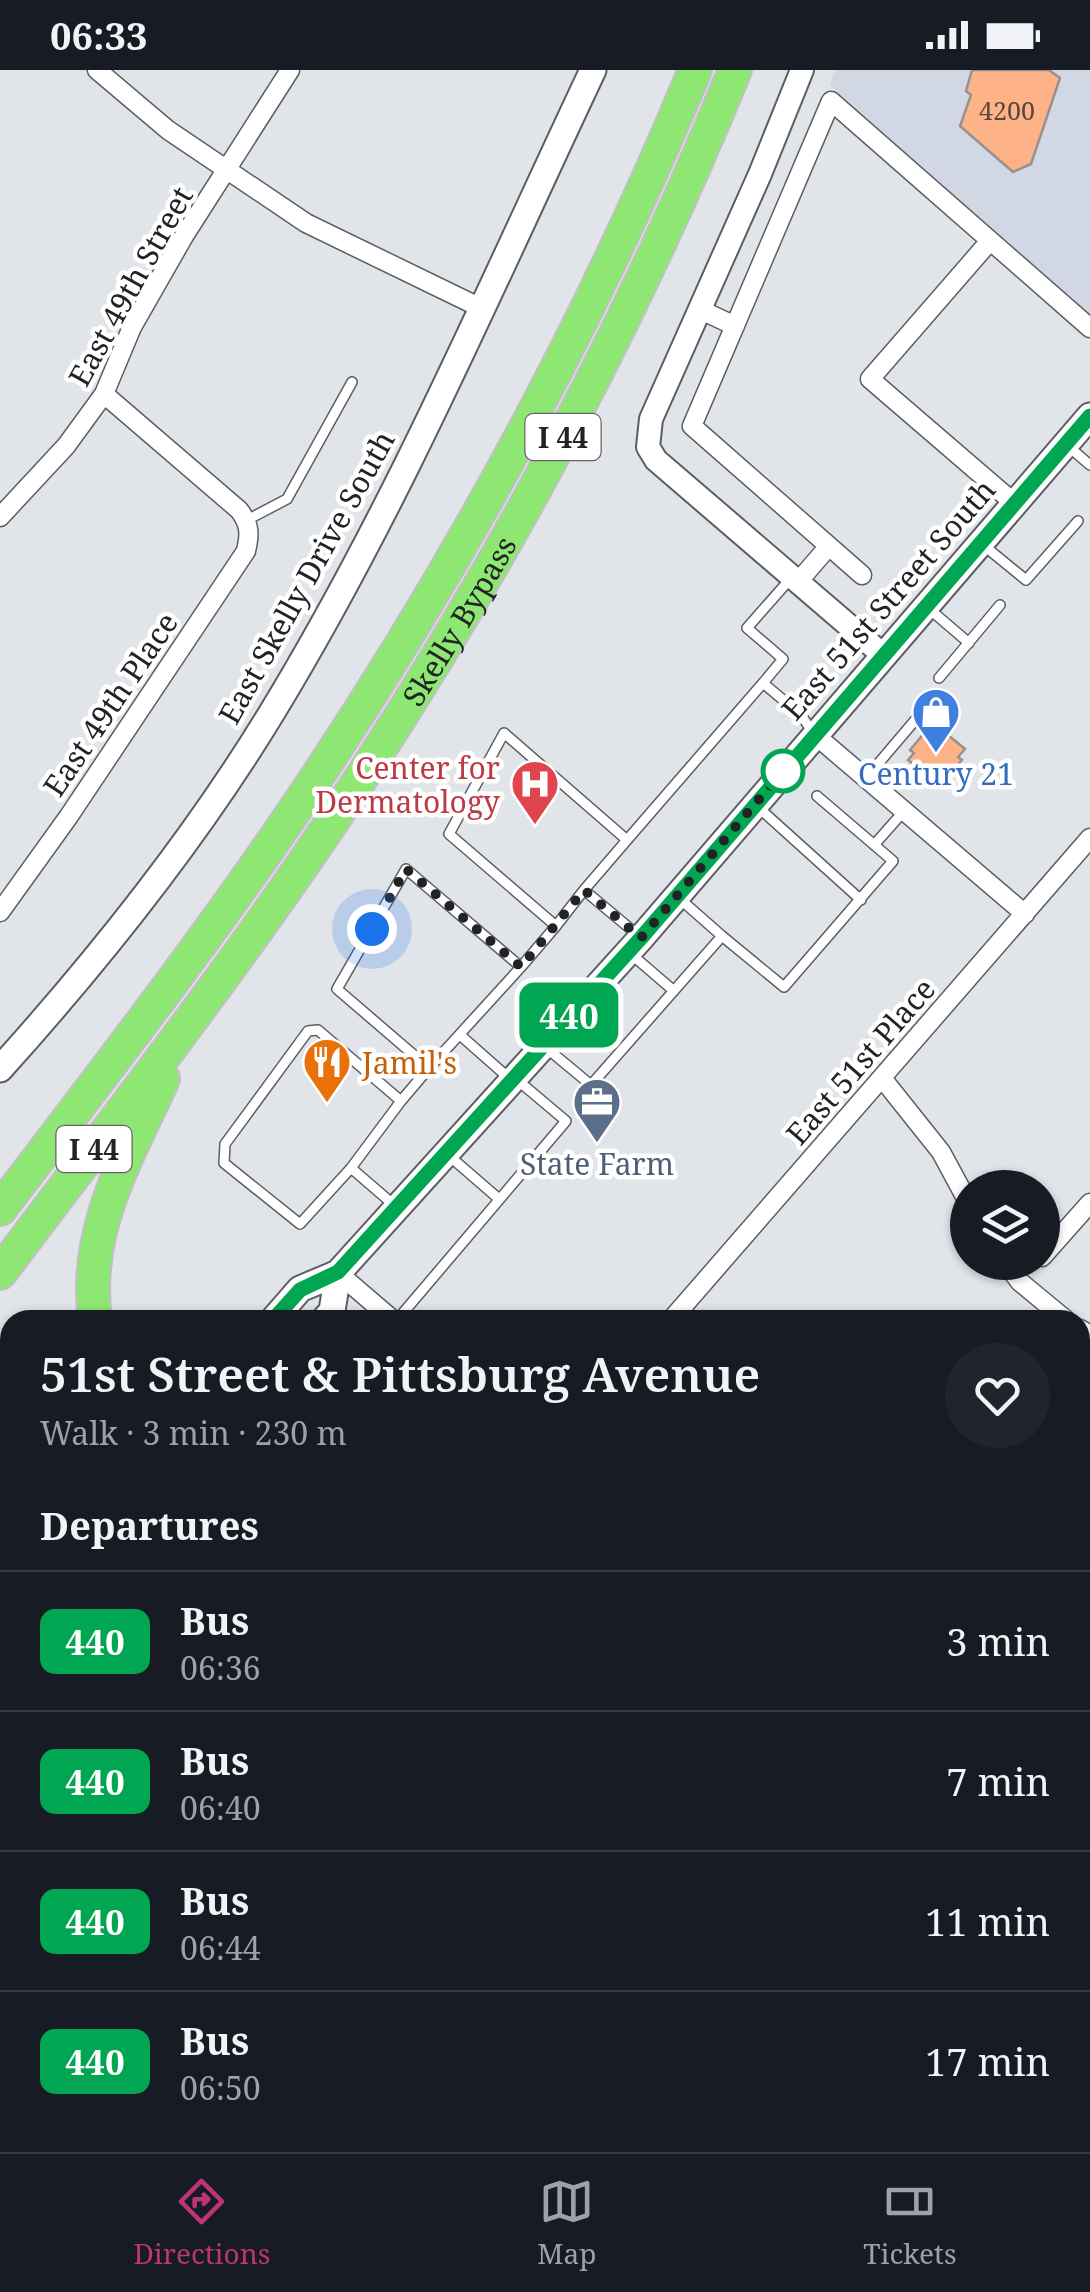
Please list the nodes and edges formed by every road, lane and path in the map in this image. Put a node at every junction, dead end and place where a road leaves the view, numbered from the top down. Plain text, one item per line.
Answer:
1 (96, 70) edge
2 (290, 70) edge
3 (594, 70) edge
4 (695, 70) edge
5 (735, 70) edge
6 (802, 70) edge
7 (227, 171) junction
8 (989, 242) junction
9 (481, 308) junction
10 (701, 310) junction
11 (735, 326) junction
12 (1090, 328) edge
13 (352, 382) dead end
14 (104, 394) junction
15 (1090, 416) edge
16 (1066, 444) junction
17 (1090, 465) edge
18 (1014, 503) junction
19 (0, 516) edge
20 (247, 520) junction
21 (1078, 521) dead end
22 (980, 542) junction
23 (829, 546) junction
24 (862, 575) dead end
25 (794, 580) junction
26 (1000, 605) dead end
27 (925, 606) junction
28 (969, 643) junction
29 (883, 655) junction
30 (939, 678) dead end
31 (763, 683) junction
32 (928, 706) dead end
33 (814, 734) junction
34 (866, 778) junction
35 (817, 796) dead end
36 (755, 804) junction
37 (904, 811) junction
38 (1090, 838) edge
39 (626, 840) junction
40 (874, 845) junction
41 (584, 890) junction
42 (677, 896) junction
43 (861, 900) junction
44 (0, 912) edge
45 (1024, 914) junction
46 (556, 926) junction
47 (722, 936) junction
48 (635, 945) junction
49 (521, 967) junction
50 (674, 992) junction
51 (187, 1024) junction
52 (460, 1035) junction
53 (542, 1044) junction
54 (429, 1068) junction
55 (0, 1069) edge
56 (512, 1077) junction
57 (882, 1078) junction
58 (401, 1101) junction
59 (60, 1130) junction
60 (445, 1152) junction
61 (350, 1168) junction
62 (951, 1170) edge
63 (0, 1174) edge
64 (500, 1199) junction
65 (1090, 1203) edge
66 (396, 1207) junction
67 (0, 1209) edge
68 (1060, 1237) edge
69 (338, 1272) junction
70 (0, 1273) edge
71 (1020, 1282) edge
72 (94, 1310) edge
73 (283, 1310) edge
74 (332, 1310) edge
75 (383, 1310) edge
76 (404, 1310) edge
77 (686, 1310) edge
78 (1054, 1310) edge

1 - 7 street
2 - 7 street, East 49th Street
3 - 9 main road, East Skelly Drive South
4 - 59 highway, Skelly Bypass / I 44
5 - 51 highway, Skelly Bypass / I 44
6 - 10 street
7 - 9 street
7 - 14 street, East 49th Street
8 - 11 street
8 - 12 street
8 - 18 street
9 - 55 main road, East Skelly Drive South
10 - 11 street
10 - 25 street
11 - 23 street
13 - 20 lane
14 - 19 street, East 49th Street
14 - 20 street
15 - 16 main road, East 51st Street South
16 - 17 lane
16 - 18 main road, East 51st Street South
18 - 22 main road, East 51st Street South
20 - 44 street, East 49th Place
21 - 22 lane
22 - 27 main road, East 51st Street South
23 - 24 street
23 - 25 street
25 - 29 street
25 - 31 lane
26 - 28 lane
27 - 28 lane
27 - 29 main road, East 51st Street South
28 - 30 lane
29 - 33 main road, East 51st Street South
31 - 33 lane
31 - 39 lane
32 - 34 lane
33 - 34 street
33 - 36 main road, East 51st Street South
34 - 37 street
35 - 40 lane
36 - 42 main road, East 51st Street South
36 - 43 lane
37 - 40 lane
37 - 45 street
38 - 45 street, East 51st Place
39 - 41 lane
39 - 46 lane
40 - 43 lane
41 - 46 lane
41 - 48 lane
42 - 47 lane
42 - 48 main road, East 51st Street South
43 - 47 lane
45 - 57 street, East 51st Place
46 - 49 lane
47 - 50 lane
48 - 50 lane
48 - 53 main road, East 51st Street South
49 - 52 lane
49 - 54 lane
50 - 53 lane
51 - 70 highway, Skelly Bypass / I 44
51 - 72 highway
52 - 54 lane
52 - 56 lane
53 - 56 main road, East 51st Street South
54 - 58 lane
56 - 60 main road, East 51st Street South
56 - 64 lane
57 - 62 street
57 - 77 street, East 51st Place
58 - 61 lane
58 - 61 lane
59 - 63 highway
59 - 67 highway, Skelly Bypass / I 44
60 - 64 lane
60 - 66 main road, East 51st Street South
61 - 66 lane
64 - 76 lane
65 - 68 street
66 - 69 main road, East 51st Street South
69 - 73 main road, East 51st Street South
69 - 74 main road, East 51st Street South
69 - 75 street
71 - 78 street

